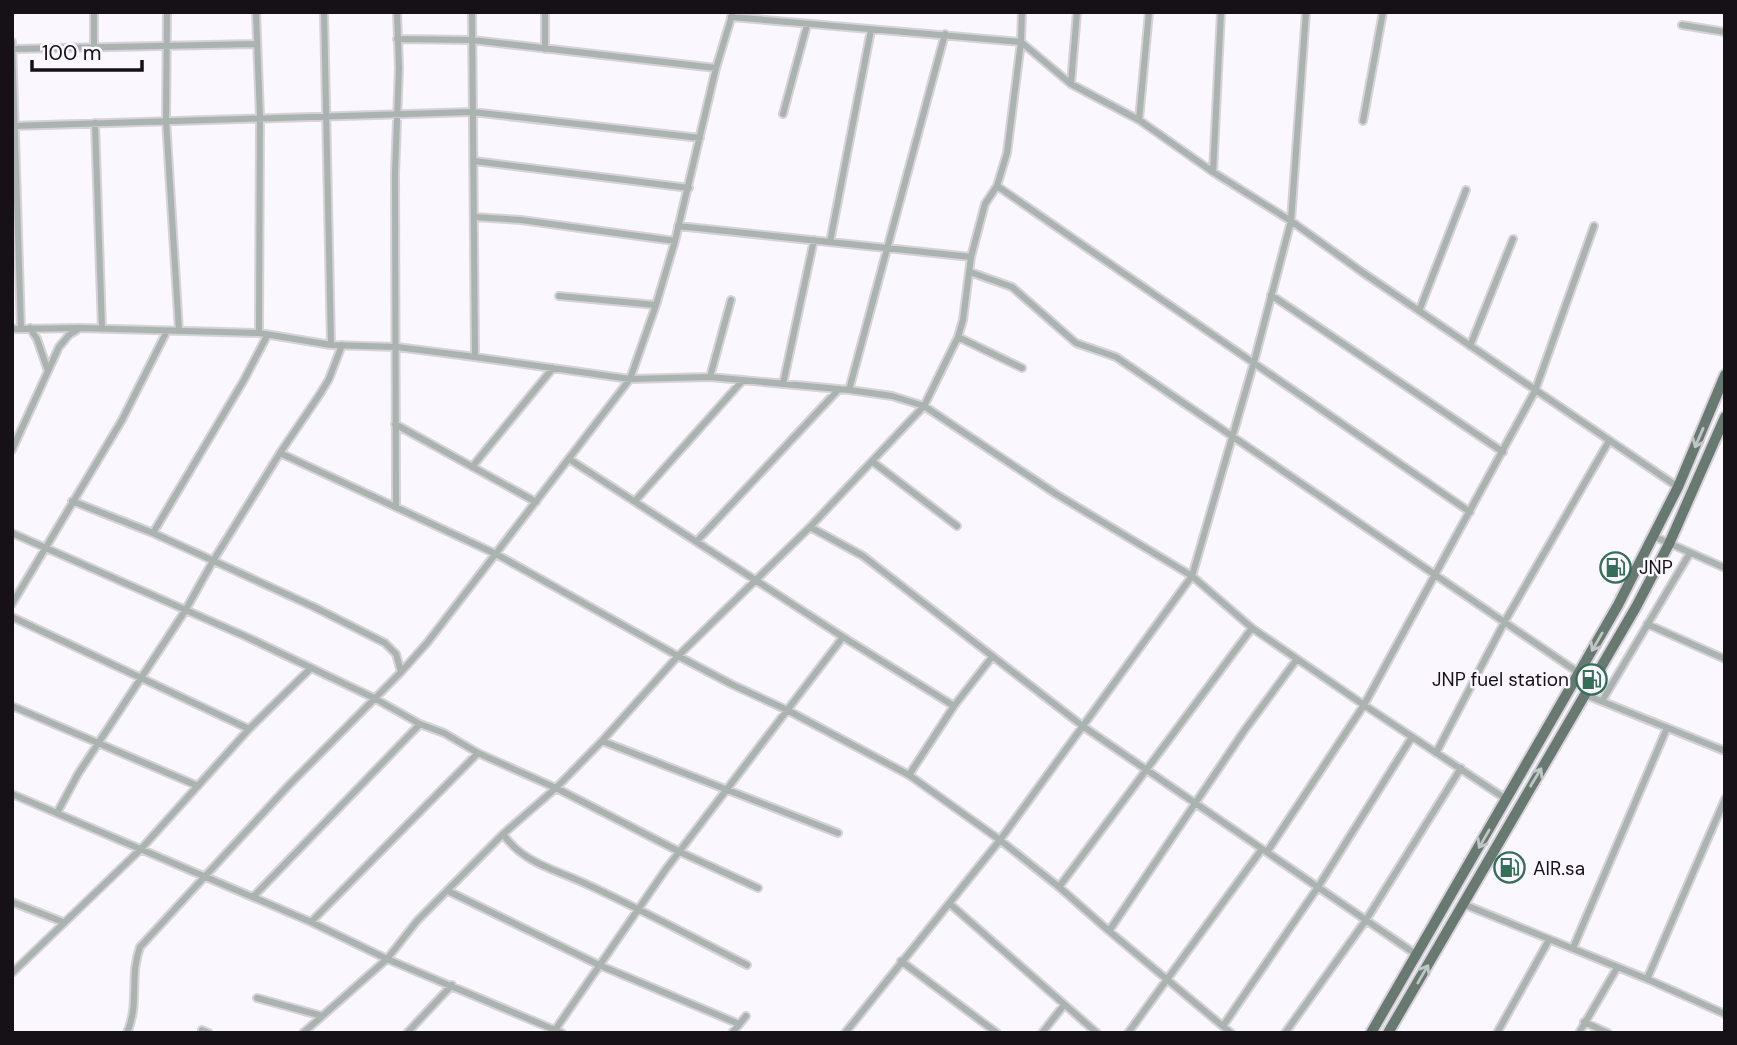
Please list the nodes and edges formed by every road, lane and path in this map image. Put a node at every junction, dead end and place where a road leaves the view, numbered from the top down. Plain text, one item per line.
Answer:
1 (94, 12) edge
2 (167, 12) edge
3 (256, 12) edge
4 (324, 12) edge
5 (397, 12) edge
6 (472, 12) edge
7 (545, 12) edge
8 (1022, 12) edge
9 (1077, 12) edge
10 (1149, 12) edge
11 (1221, 12) edge
12 (1306, 12) edge
13 (1383, 12) edge
14 (732, 15) edge
15 (807, 24) junction
16 (1682, 25) dead end
17 (871, 30) junction
18 (1725, 32) edge
19 (945, 34) junction
20 (397, 39) junction
21 (472, 40) junction
22 (12, 41) edge
23 (1021, 42) junction
24 (257, 44) junction
25 (167, 46) junction
26 (94, 47) junction
27 (12, 49) edge
28 (545, 49) junction
29 (716, 68) junction
30 (1071, 83) junction
31 (472, 112) junction
32 (396, 113) junction
33 (783, 114) dead end
34 (260, 117) junction
35 (325, 117) junction
36 (1139, 120) junction
37 (166, 121) junction
38 (1363, 121) dead end
39 (95, 123) junction
40 (13, 126) edge
41 (700, 138) junction
42 (474, 161) junction
43 (1213, 172) junction
44 (997, 186) junction
45 (688, 188) junction
46 (1465, 190) dead end
47 (474, 217) junction
48 (1291, 221) junction
49 (678, 226) junction
50 (1594, 226) dead end
51 (1513, 239) dead end
52 (814, 240) junction
53 (675, 241) junction
54 (830, 242) junction
55 (887, 248) junction
56 (971, 257) junction
57 (970, 272) junction
58 (1271, 295) junction
59 (559, 296) dead end
60 (731, 300) dead end
61 (656, 304) junction
62 (1419, 311) junction
63 (30, 328) junction
64 (80, 328) junction
65 (12, 329) edge
66 (21, 329) junction
67 (102, 329) junction
68 (167, 331) junction
69 (179, 331) junction
70 (259, 333) junction
71 (267, 336) junction
72 (958, 337) junction
73 (331, 345) junction
74 (342, 345) junction
75 (1469, 346) junction
76 (397, 347) junction
77 (475, 357) junction
78 (1254, 362) junction
79 (553, 368) junction
80 (1022, 368) dead end
81 (48, 371) junction
82 (1725, 375) edge
83 (710, 377) junction
84 (630, 379) junction
85 (743, 380) junction
86 (783, 384) junction
87 (839, 389) junction
88 (849, 390) junction
89 (1535, 391) junction
90 (924, 406) junction
91 (1725, 417) edge
92 (395, 424) junction
93 (1232, 435) junction
94 (1609, 441) junction
95 (12, 450) edge
96 (1503, 452) junction
97 (280, 453) junction
98 (569, 459) junction
99 (873, 462) junction
100 (472, 467) junction
101 (1678, 487) junction
102 (72, 501) junction
103 (635, 501) junction
104 (536, 502) junction
105 (396, 506) junction
106 (1470, 512) junction
107 (957, 526) dead end
108 (810, 527) junction
109 (12, 533) edge
110 (153, 533) junction
111 (1653, 536) junction
112 (697, 541) junction
113 (1669, 544) junction
114 (44, 549) junction
115 (1690, 553) junction
116 (496, 554) junction
117 (213, 561) junction
118 (1725, 568) edge
119 (1192, 576) junction
120 (1436, 576) junction
121 (757, 579) junction
122 (12, 604) edge
123 (185, 611) junction
124 (12, 617) edge
125 (1505, 621) junction
126 (1647, 624) junction
127 (1252, 628) junction
128 (843, 637) junction
129 (678, 656) junction
130 (992, 657) junction
131 (1297, 659) junction
132 (1725, 659) edge
133 (310, 669) junction
134 (401, 672) junction
135 (1579, 673) junction
136 (141, 678) junction
137 (1586, 695) junction
138 (374, 698) junction
139 (1602, 701) junction
140 (954, 705) junction
141 (1364, 705) junction
142 (12, 706) edge
143 (787, 710) junction
144 (420, 724) junction
145 (1083, 727) junction
146 (1667, 727) junction
147 (248, 729) junction
148 (1412, 737) junction
149 (602, 741) junction
150 (98, 742) junction
151 (1725, 751) edge
152 (478, 753) junction
153 (1436, 753) junction
154 (1461, 768) junction
155 (1147, 770) junction
156 (909, 775) junction
157 (198, 786) junction
158 (556, 788) junction
159 (726, 791) junction
160 (12, 794) edge
161 (1506, 799) junction
162 (1725, 799) edge
163 (1195, 803) junction
164 (57, 813) junction
165 (838, 833) dead end
166 (503, 834) junction
167 (1000, 839) junction
168 (141, 849) junction
169 (1264, 850) junction
170 (680, 852) junction
171 (204, 877) junction
172 (1059, 887) junction
173 (1318, 887) junction
174 (758, 888) dead end
175 (449, 891) junction
176 (253, 897) junction
177 (12, 902) edge
178 (950, 904) junction
179 (1463, 904) junction
180 (637, 910) junction
181 (1366, 920) junction
182 (63, 922) junction
183 (311, 922) junction
184 (1108, 931) junction
185 (1549, 940) junction
186 (1573, 948) junction
187 (1417, 955) junction
188 (387, 959) junction
189 (901, 961) junction
190 (599, 965) junction
191 (747, 965) dead end
192 (1617, 968) junction
193 (12, 973) edge
194 (1167, 979) junction
195 (1647, 979) junction
196 (452, 985) junction
197 (257, 998) dead end
198 (1725, 1004) edge
199 (1063, 1006) junction
200 (1723, 1013) edge
201 (323, 1016) junction
202 (746, 1017) dead end
203 (1584, 1022) junction
204 (739, 1024) junction
205 (544, 1026) junction
206 (1223, 1026) junction
207 (558, 1031) edge
208 (127, 1033) edge
209 (303, 1033) edge
210 (407, 1033) edge
211 (536, 1033) edge
212 (732, 1033) edge
213 (845, 1033) edge
214 (997, 1033) edge
215 (1042, 1033) edge
216 (1097, 1033) edge
217 (1128, 1033) edge
218 (1231, 1033) edge
219 (1285, 1033) edge
220 (1371, 1033) edge
221 (1388, 1033) edge
222 (1497, 1033) edge
223 (1578, 1033) edge
224 (1608, 1033) edge

1 - 26 street
2 - 25 street
3 - 24 street
4 - 35 street
5 - 20 street
6 - 21 street
7 - 28 street
8 - 23 street
9 - 30 street
10 - 36 street
11 - 43 street
12 - 48 street
13 - 38 street
14 - 15 street
14 - 29 street
15 - 17 street
15 - 33 street
16 - 18 street
17 - 19 street
17 - 54 street
19 - 23 street
19 - 55 street
20 - 21 street
20 - 32 street
21 - 28 street
21 - 31 street
22 - 27 street
23 - 30 street
23 - 44 street
24 - 25 street
24 - 34 street
25 - 26 street
25 - 37 street
26 - 27 street
27 - 40 street
28 - 29 street
29 - 41 street
30 - 36 street
31 - 32 street
31 - 41 street
31 - 42 street
32 - 35 street
32 - 76 street
34 - 35 street
34 - 37 street
34 - 70 street
35 - 73 street
36 - 43 street
37 - 39 street
37 - 69 street
39 - 40 street
39 - 67 street
40 - 66 street
41 - 45 street
42 - 45 street
42 - 47 street
43 - 48 street
44 - 56 street
44 - 78 street
45 - 49 street
46 - 62 street
47 - 53 street
47 - 77 street
48 - 58 street
48 - 62 street
49 - 52 street
49 - 53 street
50 - 89 street
51 - 75 street
52 - 54 street
52 - 86 street
53 - 61 street
54 - 55 street
55 - 56 street
55 - 88 street
56 - 57 street
57 - 72 street
57 - 93 street
58 - 78 street
58 - 96 street
59 - 61 street
60 - 83 street
61 - 84 street
62 - 75 street
63 - 64 street
63 - 66 street
63 - 81 street
64 - 67 street
64 - 81 street
65 - 66 street
67 - 68 street
68 - 69 street
68 - 102 street
69 - 70 street
70 - 71 street
71 - 73 street
71 - 110 street
72 - 80 street
72 - 90 street
73 - 74 street
74 - 76 street
74 - 97 street
75 - 89 street
76 - 77 street
76 - 92 street
77 - 79 street
78 - 93 street
78 - 106 street
79 - 84 street
79 - 100 street
81 - 95 street
82 -> 101 main road
83 - 84 street
83 - 85 street
84 - 98 street
85 - 86 street
85 - 103 street
86 - 87 street
87 - 88 street
87 - 112 street
88 - 90 street
89 - 94 street
89 - 96 street
90 - 99 street
90 - 119 street
91 - 113 main road
92 - 100 street
92 - 105 street
93 - 119 street
93 - 120 street
94 - 101 street
94 - 125 street
96 - 106 street
97 - 105 street
97 - 117 street
98 - 103 street
98 - 104 street
99 - 107 street
99 - 108 street
100 - 104 street
101 - 111 main road
102 - 110 street
102 - 114 street
103 - 112 street
104 - 116 street
105 - 116 street
106 - 120 street
108 - 121 street
108 - 130 street
109 - 114 street
110 - 117 street
111 - 113 street
111 -> 135 main road
112 - 121 street
113 - 115 street
113 - 137 main road
114 - 122 street
114 - 123 street
115 - 118 street
115 - 126 street
116 - 129 street
116 - 134 street
117 - 123 street
117 - 134 street
119 - 127 street
119 - 145 street
120 - 125 street
120 - 141 street
121 - 128 street
121 - 129 street
123 - 133 street
123 - 136 street
124 - 136 street
125 - 135 street
125 - 153 street
126 - 132 street
126 - 139 street
127 - 131 street
127 - 155 street
128 - 140 street
128 - 143 street
129 - 143 street
129 - 149 street
130 - 140 street
130 - 145 street
131 - 141 street
131 - 163 street
133 - 138 street
133 - 147 street
134 - 138 street
135 - 161 main road
136 - 147 street
136 - 150 street
137 - 139 street
179 -> 137 main road
138 - 144 street
138 - 171 street
139 - 146 street
140 - 156 street
141 - 148 street
141 - 169 street
142 - 150 street
143 - 156 street
143 - 159 street
144 - 152 street
144 - 176 street
145 - 155 street
145 - 167 street
146 - 151 street
146 - 186 street
147 - 157 street
148 - 153 street
148 - 173 street
149 - 158 street
149 - 159 street
150 - 157 street
150 - 164 street
152 - 158 street
152 - 183 street
153 - 154 street
154 - 161 street
154 - 181 street
155 - 163 street
155 - 172 street
156 - 167 street
157 - 168 street
158 - 166 street
158 - 170 street
159 - 165 street
159 - 170 street
160 - 164 street
161 -> 187 main road
162 - 195 street
163 - 169 street
163 - 184 street
164 - 168 street
166 - 175 street
166 - 180 street
167 - 172 street
167 - 178 street
168 - 171 street
168 - 182 street
169 - 173 street
169 - 194 street
170 - 174 street
170 - 180 street
171 - 176 street
171 - 208 street
172 - 184 street
173 - 181 street
173 - 206 street
175 - 188 street
175 - 190 street
176 - 183 street
177 - 182 street
178 - 189 street
178 - 199 street
179 - 185 street
221 -> 179 main road
180 - 190 street
180 - 191 street
181 - 187 street
181 - 219 street
182 - 193 street
183 - 188 street
184 - 194 street
185 - 186 street
185 - 222 street
186 - 192 street
187 - 220 main road
188 - 196 street
188 - 201 street
189 - 213 street
189 - 214 street
190 - 204 street
190 - 207 street
192 - 195 street
192 - 203 street
194 - 206 street
194 - 217 street
195 - 200 street
196 - 205 street
196 - 210 street
197 - 201 street
198 - 200 street
199 - 215 street
199 - 216 street
201 - 209 street
202 - 204 street
203 - 223 street
203 - 224 street
204 - 212 street
205 - 207 street
205 - 211 street
206 - 218 street

